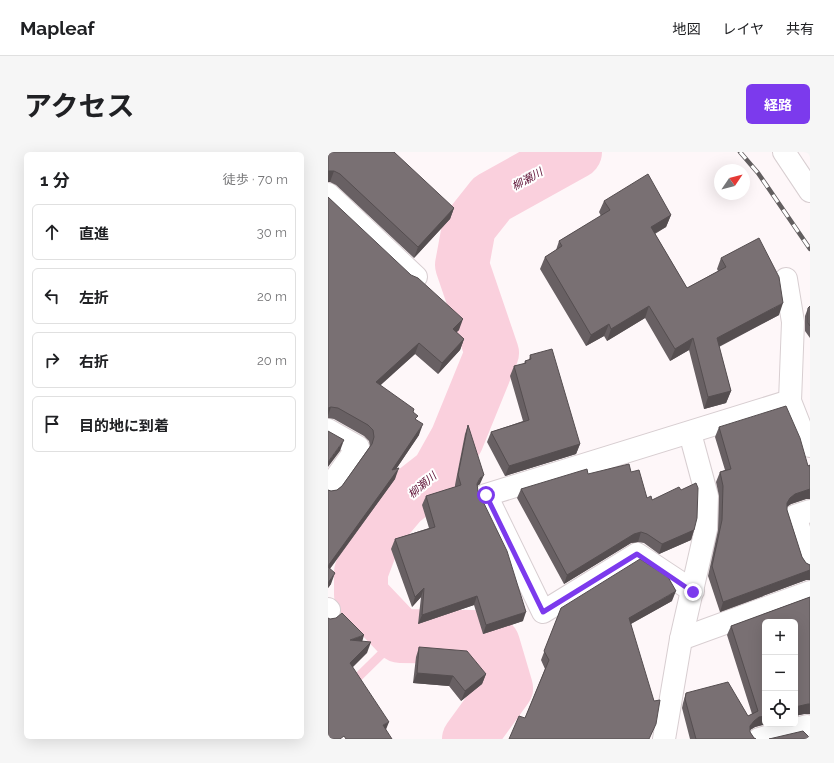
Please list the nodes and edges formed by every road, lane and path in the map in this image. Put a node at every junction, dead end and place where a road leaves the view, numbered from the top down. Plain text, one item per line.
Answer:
1 (784, 152) edge
2 (810, 191) edge
3 (328, 194) edge
4 (416, 278) edge
5 (786, 279) dead end
6 (790, 401) junction
7 (328, 430) edge
8 (690, 433) junction
9 (810, 446) edge
10 (328, 489) edge
11 (810, 511) edge
12 (810, 563) edge
13 (693, 592) junction
14 (810, 592) edge
15 (328, 609) edge
16 (328, 617) edge
17 (681, 639) junction
18 (810, 736) edge
19 (664, 739) edge
20 (759, 739) edge

1 - 2 street
3 - 4 street
5 - 6 street
6 - 8 street
6 - 9 street
7 - 10 street
8 - 13 street
8 - 13 street
11 - 12 street
13 - 17 street
14 - 17 street
15 - 16 street
17 - 19 street
18 - 20 street

